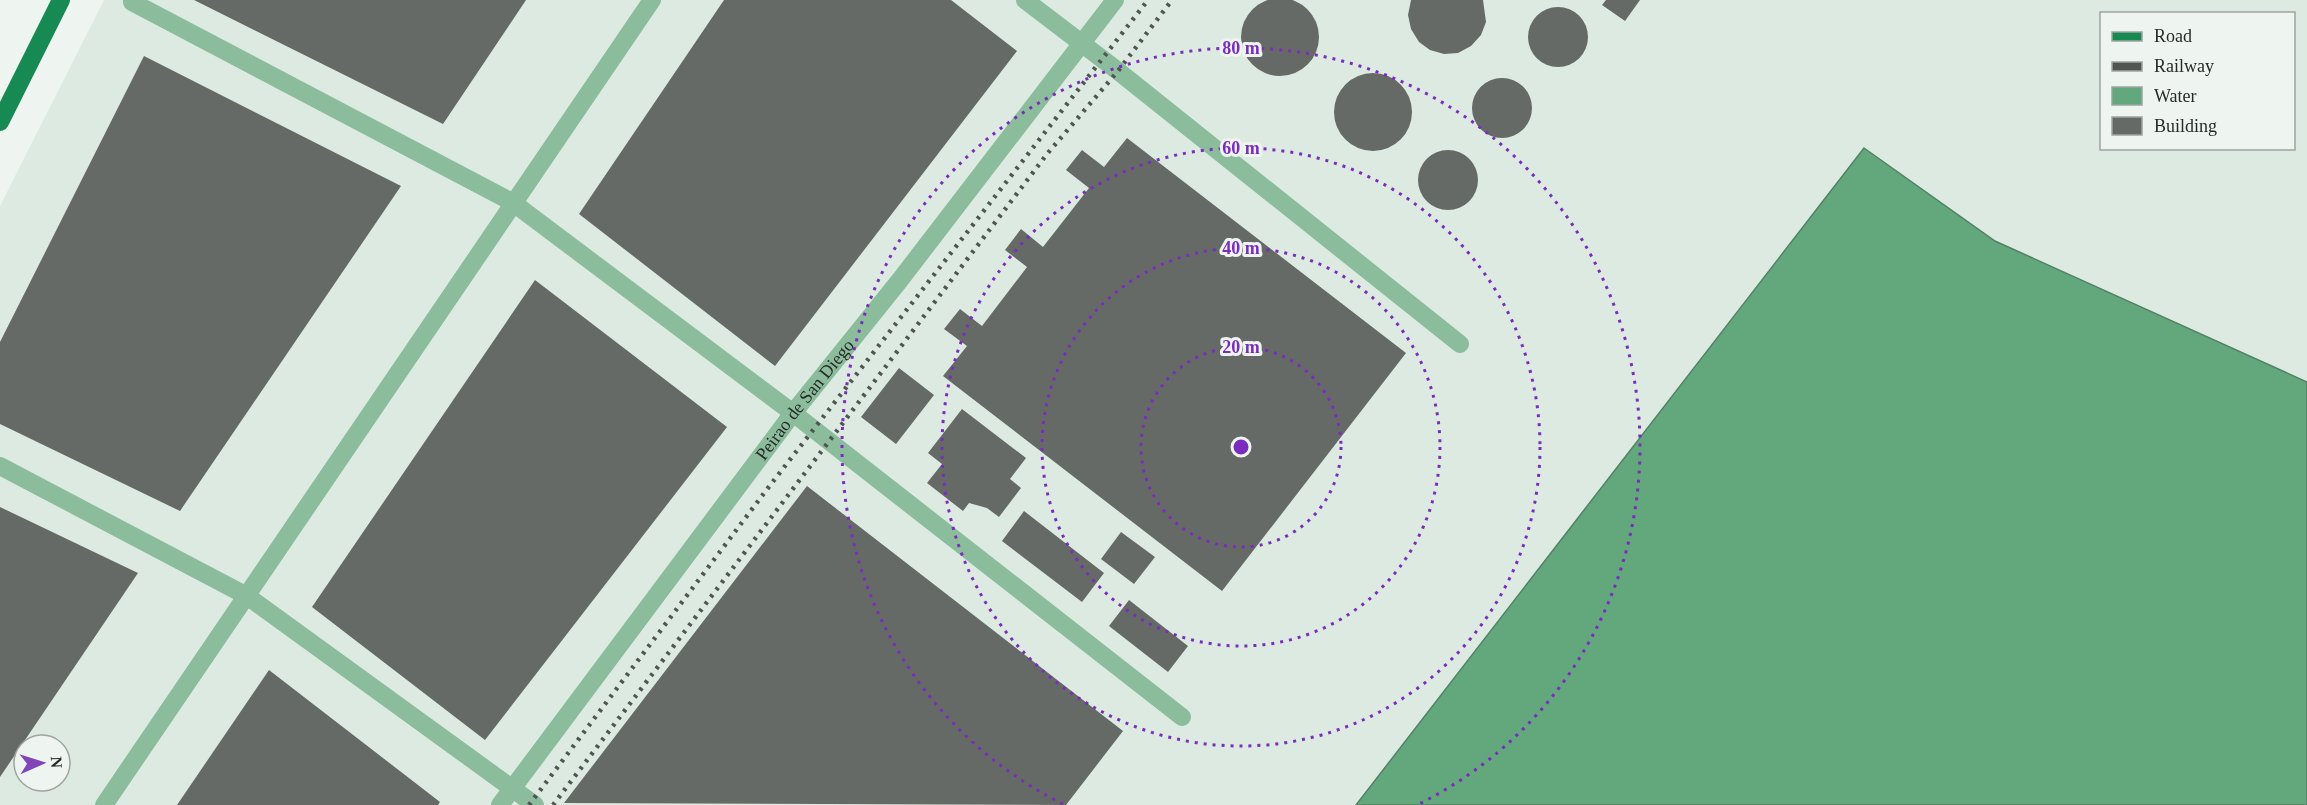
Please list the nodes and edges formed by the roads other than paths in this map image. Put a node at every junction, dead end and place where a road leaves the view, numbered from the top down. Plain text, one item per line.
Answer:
1 (62, 0) edge
2 (652, 0) edge
3 (1025, 0) edge
4 (1115, 0) edge
5 (132, 2) dead end
6 (1082, 44) junction
7 (0, 122) edge
8 (512, 202) junction
9 (1460, 344) dead end
10 (793, 413) junction
11 (0, 466) edge
12 (247, 596) junction
13 (1182, 717) dead end
14 (513, 789) junction
15 (104, 805) edge
16 (500, 805) edge
17 (535, 805) edge

1 - 7 main road
2 - 8 lane
3 - 6 lane
4 - 6 lane, Peirao de San Diego
5 - 8 lane
6 - 9 lane
6 - 10 lane, Peirao de San Diego
8 - 10 lane
8 - 12 lane
10 - 13 lane
10 - 14 lane, Peirao de San Diego
11 - 12 lane
12 - 14 lane
12 - 15 lane
14 - 16 lane, Peirao de San Diego
14 - 17 lane

